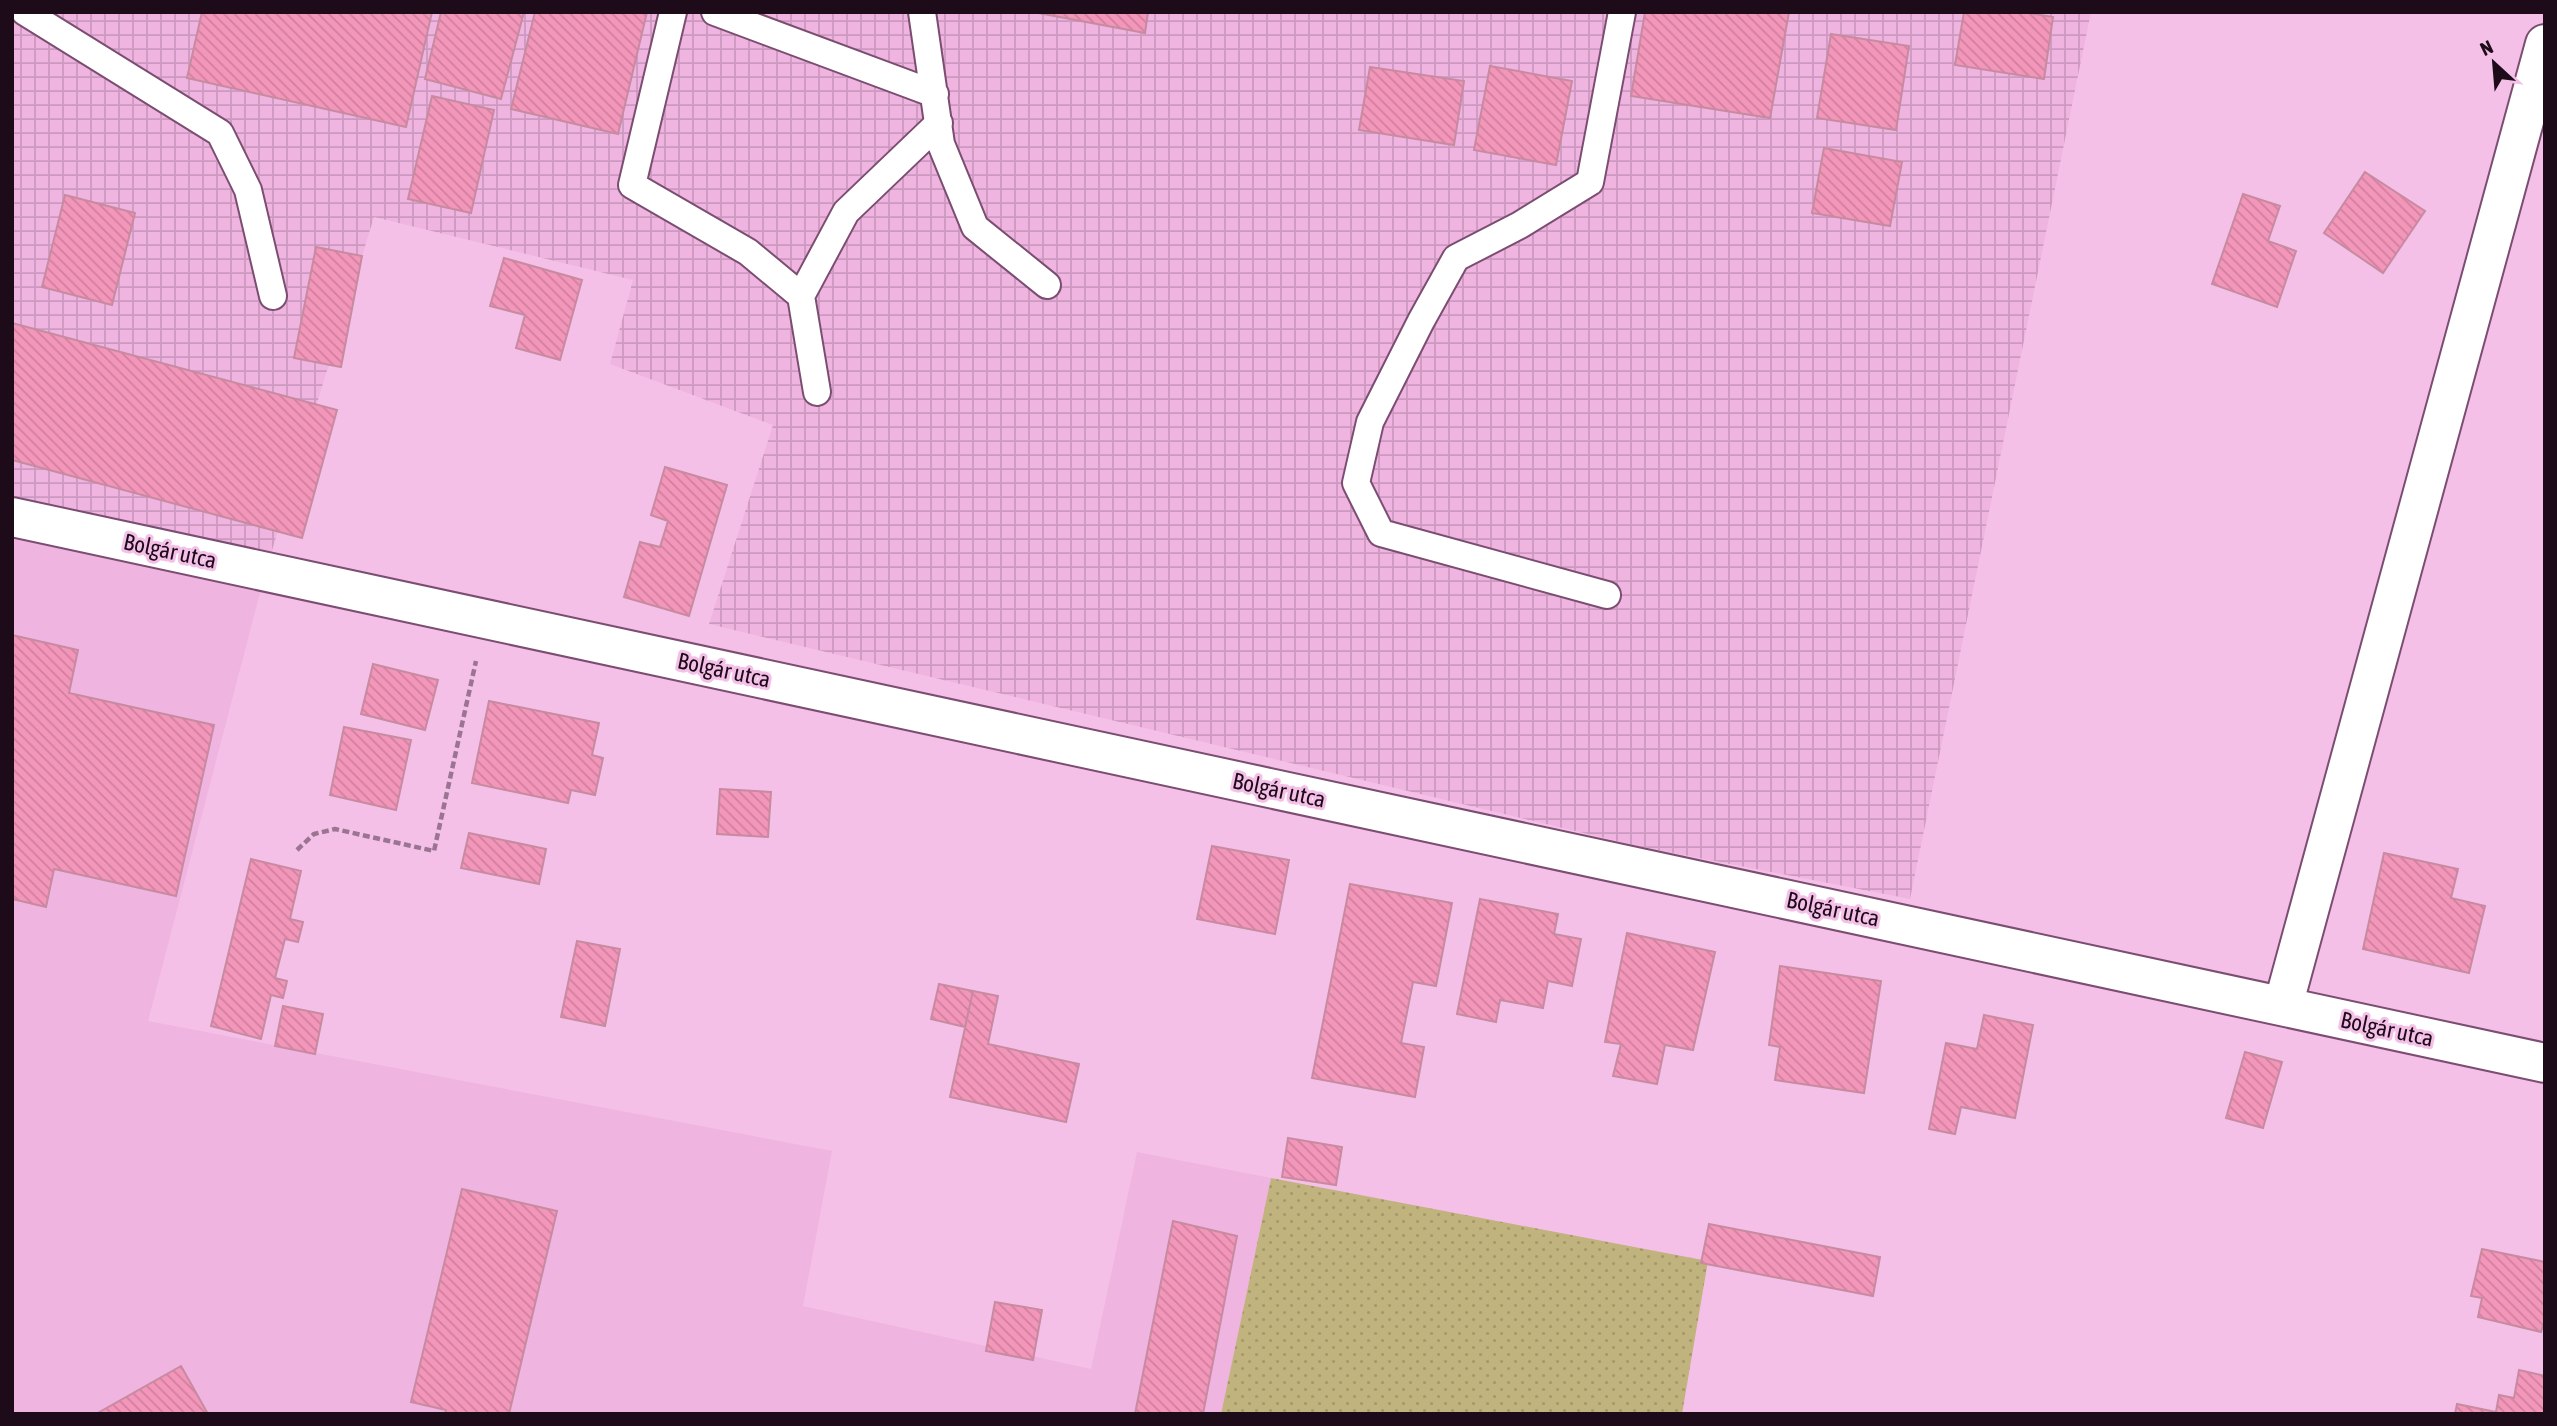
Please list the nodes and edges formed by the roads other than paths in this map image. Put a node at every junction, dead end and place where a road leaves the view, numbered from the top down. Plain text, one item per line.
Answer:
1 (25, 12) edge
2 (673, 12) edge
3 (715, 12) edge
4 (922, 12) edge
5 (1622, 12) edge
6 (2545, 44) edge
7 (934, 94) junction
8 (939, 123) junction
9 (1047, 285) dead end
10 (273, 296) dead end
11 (801, 296) junction
12 (817, 392) dead end
13 (12, 517) edge
14 (1606, 595) dead end
15 (2283, 1006) junction
16 (2545, 1063) edge

1 - 10 lane
2 - 11 lane
3 - 7 lane
4 - 7 lane
5 - 14 lane
6 - 15 street
7 - 8 lane
8 - 9 lane
8 - 11 lane
11 - 12 lane
13 - 15 street, Bolgár utca
15 - 16 street, Bolgár utca

